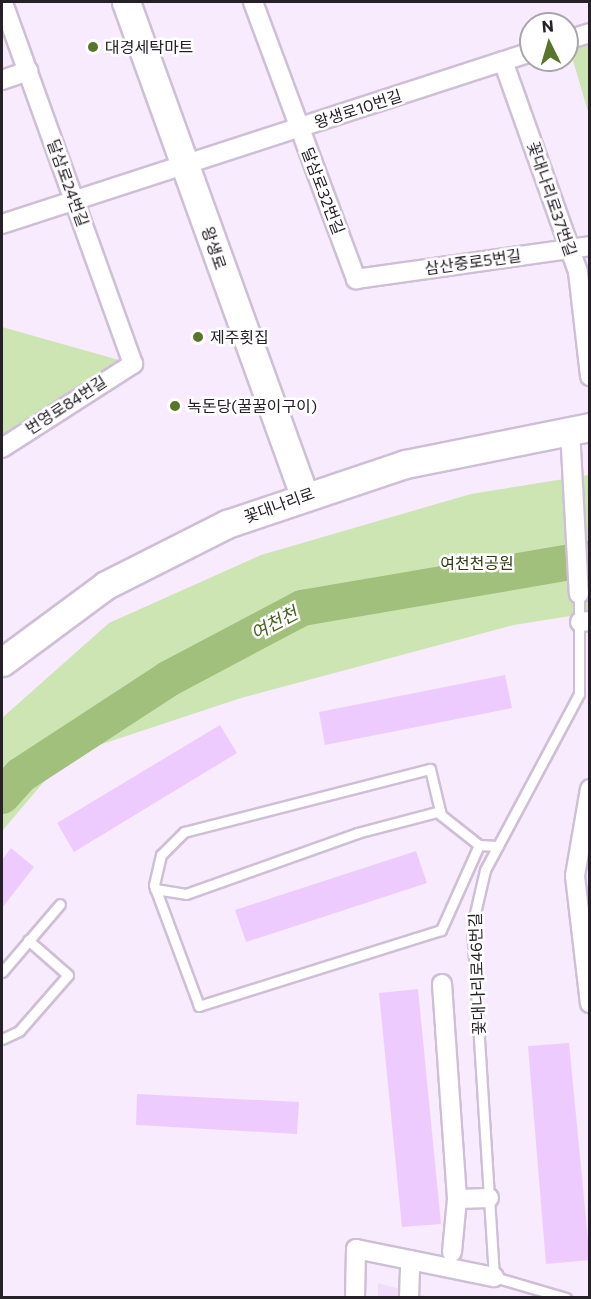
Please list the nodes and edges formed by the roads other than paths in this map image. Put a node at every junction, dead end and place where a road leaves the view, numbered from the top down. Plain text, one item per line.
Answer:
1 (3, 2) edge
2 (126, 2) edge
3 (253, 2) edge
4 (519, 56) edge
5 (503, 61) junction
6 (28, 71) junction
7 (2, 80) edge
8 (299, 128) junction
9 (184, 165) junction
10 (74, 200) junction
11 (2, 224) edge
12 (590, 246) edge
13 (567, 250) junction
14 (356, 279) joint
15 (133, 364) joint
16 (590, 376) edge
17 (580, 429) edge
18 (2, 448) edge
19 (304, 495) junction
20 (579, 594) joint
21 (585, 622) edge
22 (4, 656) edge
23 (590, 789) edge
24 (440, 811) junction
25 (479, 845) junction
26 (498, 846) junction
27 (583, 863) edge
28 (155, 889) junction
29 (60, 904) dead end
30 (28, 940) junction
31 (2, 972) edge
32 (442, 984) dead end
33 (590, 1003) edge
34 (2, 1039) edge
35 (489, 1198) junction
36 (457, 1199) junction
37 (452, 1252) dead end
38 (410, 1260) junction
39 (494, 1277) junction
40 (355, 1298) edge
41 (409, 1298) edge
42 (566, 1298) edge

1 - 6 street, 달삼로24번길
2 - 9 main road, 왕생로
3 - 8 street, 달삼로32번길
4 - 5 street, 왕생로10번길
5 - 8 street, 왕생로10번길
5 - 13 street, 꽃대나리로37번길
6 - 7 street
6 - 10 street, 달삼로24번길
8 - 9 street, 왕생로10번길
8 - 14 street, 달삼로32번길
9 - 10 street, 왕생로10번길
9 - 19 main road, 왕생로
10 - 11 street, 왕생로10번길
10 - 15 street, 달삼로24번길
12 - 13 street, 삼산중로5번길
13 - 14 street, 삼산중로5번길
13 - 16 street, 꽃대나리로37번길
15 - 18 street, 번영로84번길
17 - 19 main road, 꽃대나리로
17 - 20 street
19 - 22 main road, 꽃대나리로
20 - 21 lane, 꽃대나리로46번길
21 - 26 lane, 꽃대나리로46번길
23 - 27 street
24 - 25 lane
24 - 28 lane
24 - 28 lane
25 - 26 lane
25 - 28 lane
26 - 35 lane, 꽃대나리로46번길
27 - 33 street
29 - 30 lane
30 - 31 lane
30 - 34 lane
32 - 36 street
35 - 36 street
35 - 39 lane, 꽃대나리로46번길
36 - 37 street
38 - 39 street
38 - 40 street
38 - 41 street
39 - 42 lane

